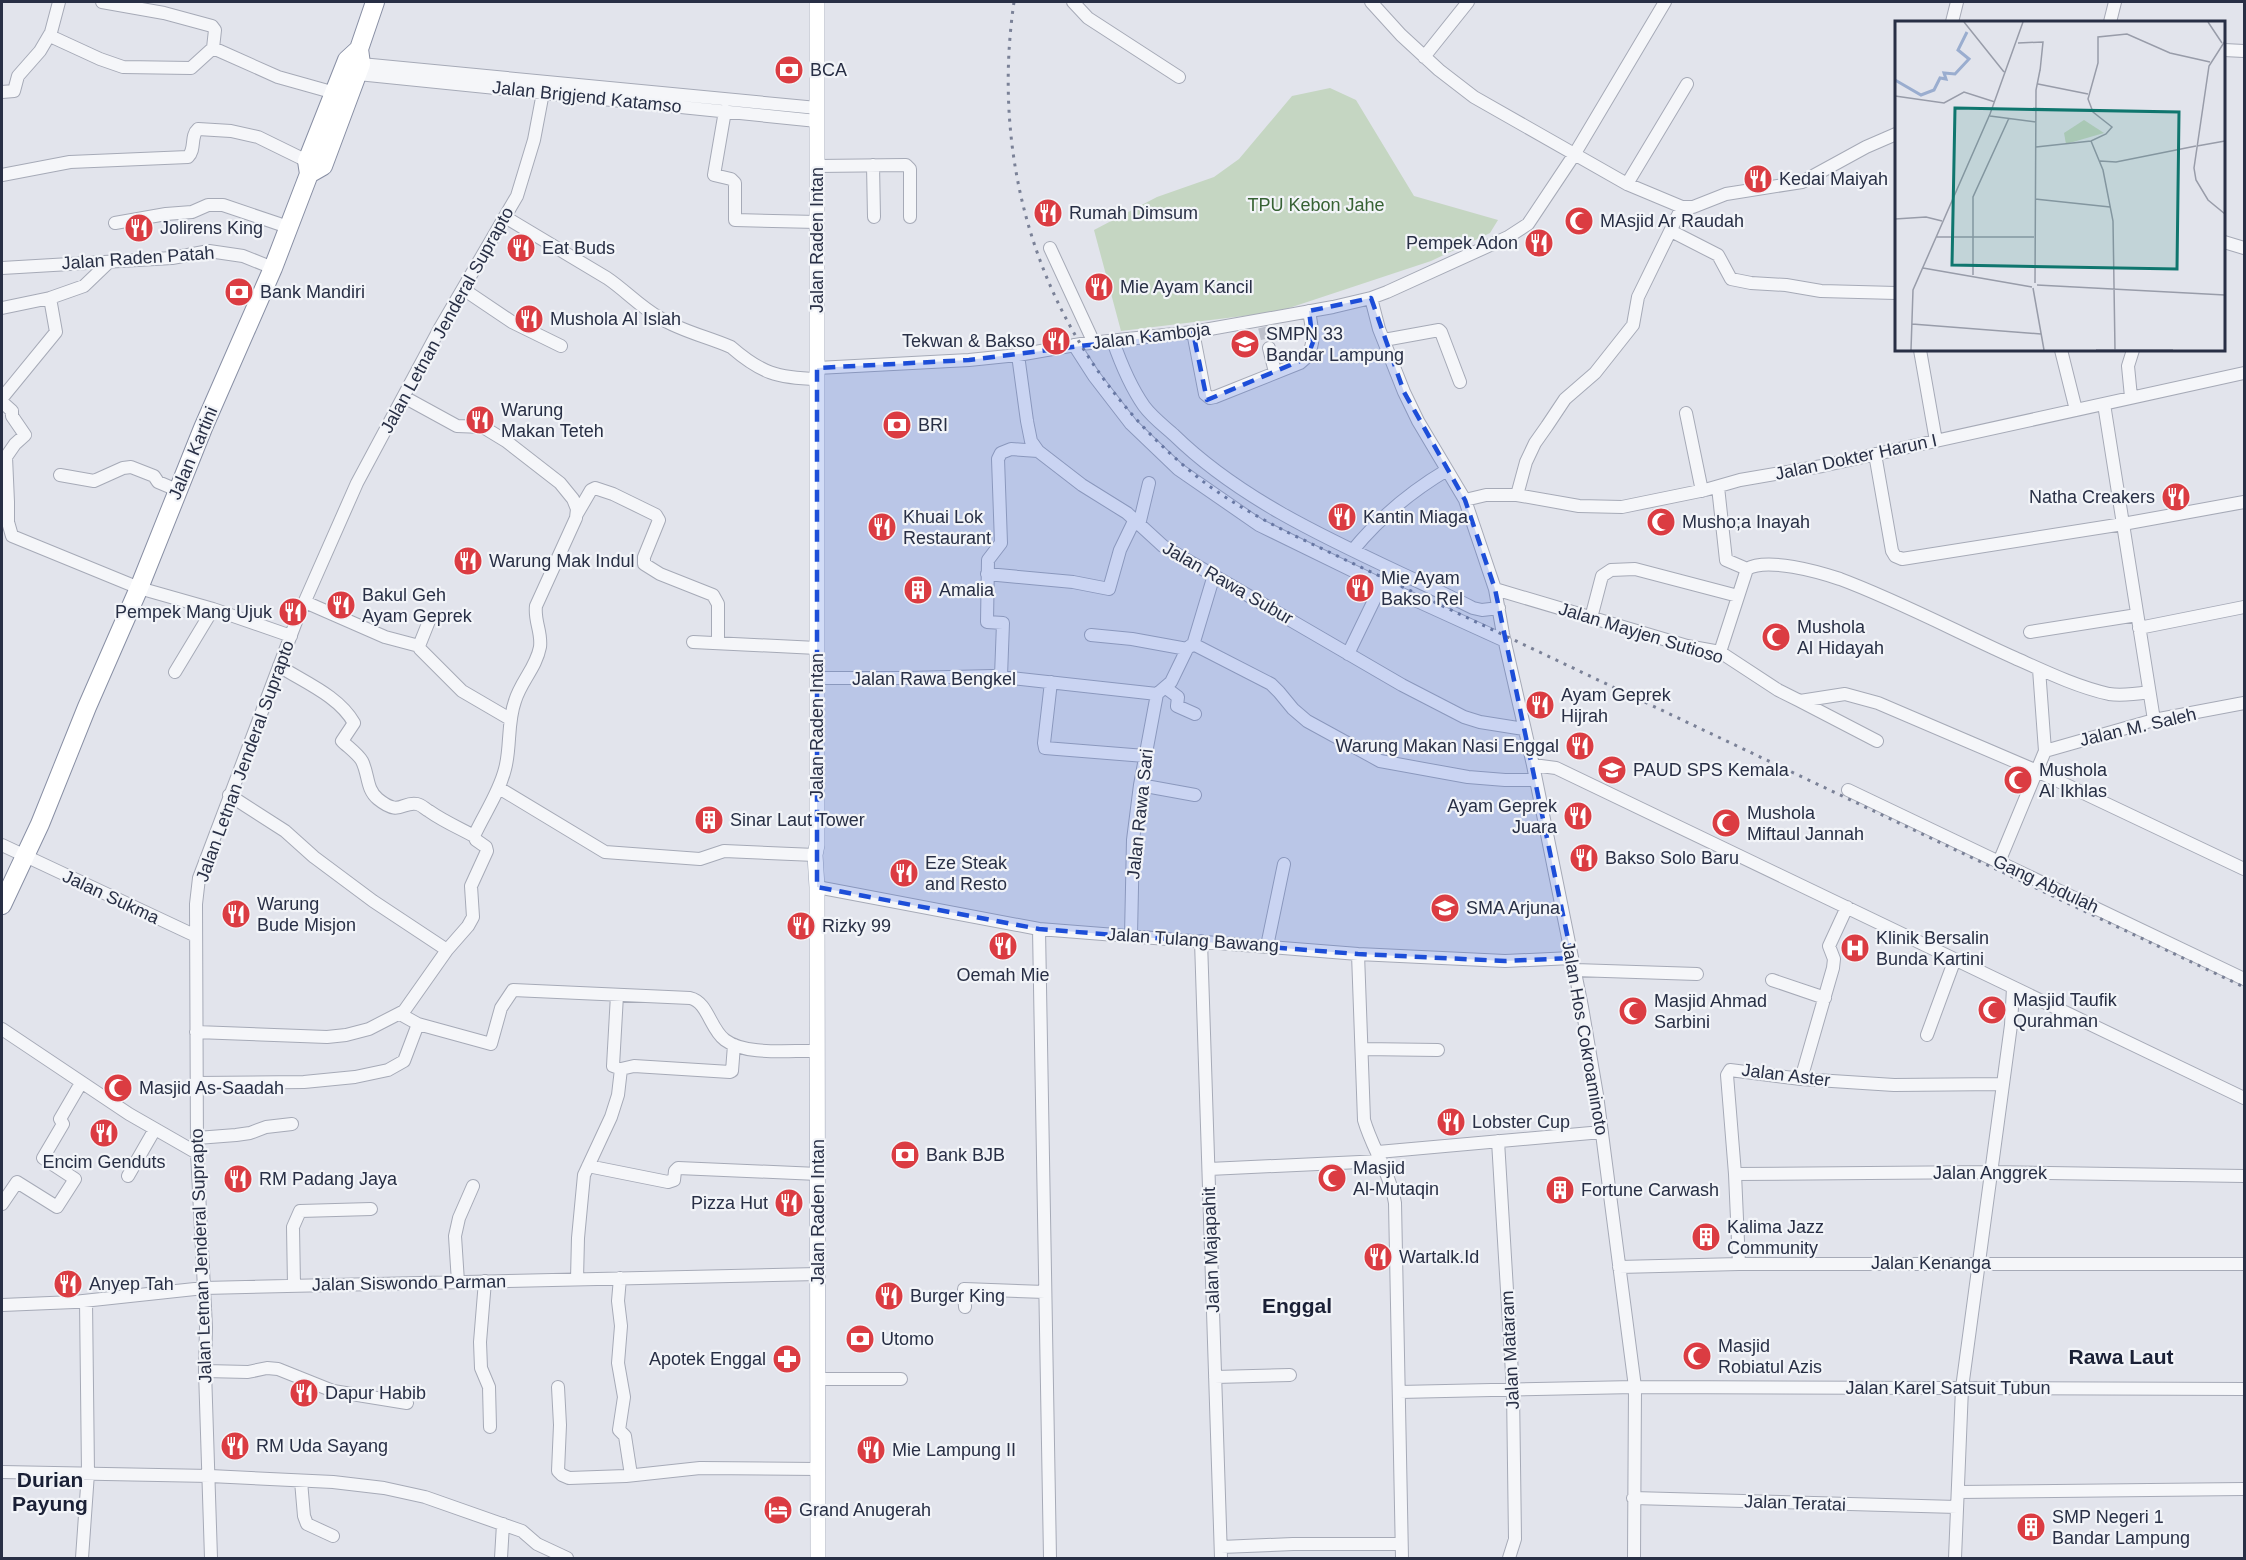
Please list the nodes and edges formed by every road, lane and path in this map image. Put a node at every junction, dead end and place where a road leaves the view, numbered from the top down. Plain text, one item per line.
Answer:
1 (59, 2) edge
2 (102, 2) edge
3 (375, 2) edge
4 (817, 2) edge
5 (1073, 2) edge
6 (1371, 2) edge
7 (1468, 2) edge
8 (1665, 2) edge
9 (1957, 2) edge
10 (2115, 2) edge
11 (1952, 21) edge
12 (2110, 21) edge
13 (50, 34) junction
14 (213, 48) junction
15 (2225, 50) edge
16 (2244, 51) edge
17 (1424, 57) junction
18 (359, 63) junction
19 (1179, 77) dead end
20 (1687, 84) dead end
21 (544, 87) junction
22 (2, 92) edge
23 (335, 93) junction
24 (725, 111) junction
25 (817, 114) junction
26 (1895, 134) edge
27 (1574, 155) junction
28 (873, 165) junction
29 (817, 166) junction
30 (308, 167) junction
31 (2, 176) edge
32 (1627, 184) junction
33 (1682, 207) junction
34 (506, 217) junction
35 (910, 217) dead end
36 (874, 218) dead end
37 (817, 222) junction
38 (116, 224) dead end
39 (288, 227) junction
40 (1671, 231) junction
41 (2225, 243) edge
42 (1050, 248) dead end
43 (2244, 248) edge
44 (109, 262) junction
45 (2, 268) edge
46 (273, 268) junction
47 (463, 289) junction
48 (1895, 292) edge
49 (50, 298) junction
50 (1371, 298) junction
51 (2, 308) edge
52 (1309, 311) junction
53 (1193, 332) junction
54 (1384, 340) junction
55 (1113, 341) junction
56 (1094, 343) junction
57 (1074, 345) junction
58 (561, 346) dead end
59 (1269, 348) tunnel mouth
60 (1920, 351) edge
61 (2061, 351) edge
62 (2133, 351) edge
63 (1018, 355) junction
64 (1275, 372) junction
65 (817, 373) junction
66 (2244, 373) edge
67 (1460, 382) dead end
68 (404, 397) junction
69 (2131, 398) junction
70 (2, 400) edge
71 (2104, 404) junction
72 (2076, 410) junction
73 (1686, 413) dead end
74 (1936, 441) junction
75 (1038, 451) junction
76 (1875, 454) junction
77 (1447, 470) junction
78 (60, 475) dead end
79 (1149, 483) dead end
80 (1718, 487) junction
81 (177, 490) junction
82 (1702, 491) junction
83 (1517, 495) junction
84 (1465, 500) junction
85 (2244, 502) edge
86 (5, 504) edge
87 (577, 514) junction
88 (1137, 522) junction
89 (2123, 525) junction
90 (1353, 550) junction
91 (1747, 569) junction
92 (987, 574) junction
93 (1214, 575) junction
94 (139, 588) junction
95 (1495, 589) junction
96 (1378, 590) dead end
97 (1738, 596) junction
98 (305, 602) junction
99 (2244, 607) edge
100 (1499, 608) junction
101 (213, 609) junction
102 (1591, 618) junction
103 (429, 621) dead end
104 (2138, 622) junction
105 (2030, 632) dead end
106 (1091, 635) dead end
107 (291, 636) junction
108 (1505, 641) junction
109 (693, 642) dead end
110 (718, 643) junction
111 (419, 646) junction
112 (1190, 647) junction
113 (817, 648) junction
114 (1720, 652) junction
115 (1348, 654) junction
116 (279, 666) junction
117 (2039, 669) junction
118 (175, 672) dead end
119 (1001, 676) junction
120 (817, 678) junction
121 (1051, 682) junction
122 (1162, 691) junction
123 (2149, 692) junction
124 (1800, 701) junction
125 (2244, 703) edge
126 (1195, 714) dead end
127 (510, 719) junction
128 (2154, 720) junction
129 (1524, 729) junction
130 (1877, 741) dead end
131 (2045, 751) junction
132 (1145, 756) junction
133 (1533, 765) junction
134 (2037, 771) junction
135 (1536, 780) junction
136 (1140, 785) junction
137 (499, 788) junction
138 (1848, 790) dead end
139 (229, 795) junction
140 (1196, 795) dead end
141 (474, 836) junction
142 (2, 845) edge
143 (814, 855) junction
144 (25, 857) junction
145 (1999, 862) junction
146 (1284, 864) dead end
147 (2244, 869) edge
148 (817, 887) junction
149 (2, 904) edge
150 (1847, 907) junction
151 (1039, 929) junction
152 (196, 936) junction
153 (1131, 936) junction
154 (1201, 941) junction
155 (1267, 946) junction
156 (447, 950) junction
157 (1358, 954) junction
158 (1955, 959) junction
159 (1573, 964) junction
160 (1697, 974) dead end
161 (2244, 979) edge
162 (1772, 980) dead end
163 (2013, 987) junction
164 (617, 995) junction
165 (1825, 998) junction
166 (400, 1014) junction
167 (418, 1024) junction
168 (2, 1029) edge
169 (196, 1032) junction
170 (1927, 1035) dead end
171 (734, 1045) junction
172 (1362, 1049) junction
173 (1438, 1050) dead end
174 (817, 1051) junction
175 (621, 1069) junction
176 (1801, 1079) junction
177 (81, 1083) junction
178 (196, 1083) junction
179 (2002, 1084) junction
180 (2244, 1098) edge
181 (292, 1124) dead end
182 (155, 1129) junction
183 (1602, 1132) junction
184 (197, 1138) junction
185 (1498, 1141) junction
186 (197, 1153) junction
187 (1379, 1157) junction
188 (588, 1166) junction
189 (1209, 1168) junction
190 (1990, 1172) junction
191 (818, 1174) junction
192 (1735, 1174) junction
193 (128, 1176) dead end
194 (2244, 1176) edge
195 (473, 1186) dead end
196 (2, 1204) edge
197 (371, 1209) dead end
198 (1978, 1263) junction
199 (1739, 1264) junction
200 (2244, 1264) edge
201 (1618, 1267) junction
202 (818, 1274) junction
203 (620, 1278) junction
204 (577, 1279) junction
205 (485, 1281) junction
206 (458, 1282) junction
207 (294, 1286) junction
208 (204, 1288) junction
209 (1045, 1292) junction
210 (86, 1301) junction
211 (2, 1305) edge
212 (964, 1306) dead end
213 (205, 1371) junction
214 (1290, 1375) dead end
215 (1215, 1377) junction
216 (818, 1378) junction
217 (901, 1379) dead end
218 (558, 1387) dead end
219 (1635, 1387) junction
220 (1962, 1388) junction
221 (2244, 1389) edge
222 (1513, 1390) junction
223 (1399, 1392) junction
224 (407, 1403) dead end
225 (490, 1427) dead end
226 (818, 1469) junction
227 (2, 1473) edge
228 (88, 1473) junction
229 (631, 1475) junction
230 (210, 1476) junction
231 (301, 1481) junction
232 (2244, 1489) edge
233 (1958, 1492) junction
234 (1634, 1498) junction
235 (1957, 1507) junction
236 (503, 1524) junction
237 (333, 1536) dead end
238 (1293, 1544) junction
239 (1401, 1544) junction
240 (1221, 1553) edge
241 (82, 1558) edge
242 (211, 1558) edge
243 (501, 1558) edge
244 (567, 1558) edge
245 (818, 1558) edge
246 (1050, 1558) edge
247 (1293, 1558) edge
248 (1402, 1558) edge
249 (1509, 1558) edge
250 (1634, 1558) edge
251 (1955, 1558) edge

1 - 13 street
2 - 14 street
3 - 18 highway, Jalan Kartini
4 - 25 main road, Jalan Raden Intan
5 - 19 street
6 - 17 street
7 - 17 street
8 - 27 street, Jalan Kamboja
9 - 11 street
10 - 12 street
13 - 14 street
13 - 22 street
14 - 23 street
15 - 16 street
17 - 27 street
18 - 21 street, Jalan Brigjend Katamso
18 - 23 highway, Jalan Kartini
18 - 30 highway
20 - 32 street
21 - 24 street, Jalan Brigjend Katamso
21 - 25 street, Jalan Brigjend Katamso
21 - 34 street, Jalan Letnan Jenderal Suprapto
23 - 30 highway, Jalan Kartini
24 - 25 street, Jalan Brigjend Katamso
24 - 37 street
25 - 29 main road, Jalan Raden Intan
26 - 33 street
27 - 32 street
27 - 50 street, Jalan Kamboja
28 - 29 street
28 - 35 street
28 - 36 street
29 - 37 main road, Jalan Raden Intan
30 - 31 street
30 - 39 highway, Jalan Kartini
32 - 33 street
33 - 40 street
34 - 47 street, Jalan Letnan Jenderal Suprapto
34 - 65 street, Jalan Kamboja
37 - 65 main road, Jalan Raden Intan
38 - 39 street
39 - 46 highway, Jalan Kartini
40 - 48 street
40 - 83 street
41 - 43 street
42 - 56 street
44 - 45 street, Jalan Raden Patah
44 - 46 street, Jalan Raden Patah
44 - 49 street
46 - 81 highway, Jalan Kartini
47 - 58 street
47 - 68 street, Jalan Letnan Jenderal Suprapto
49 - 51 street
49 - 70 street
50 - 52 street, Jalan Kamboja
50 - 54 street, Jalan Hos Cokroaminoto
52 - 53 street, Jalan Kamboja
52 - 64 street
53 - 55 street, Jalan Kamboja
53 - 64 street
54 - 67 street
54 - 77 street, Jalan Hos Cokroaminoto
55 - 56 street, Jalan Kamboja
55 - 90 street
56 - 57 street, Jalan Kamboja
57 - 63 street, Jalan Kamboja
57 - 108 street
59 - 64 street
60 - 74 street
61 - 72 street
62 - 69 street
63 - 65 street, Jalan Kamboja
63 - 75 street
65 - 113 main road, Jalan Raden Intan
66 - 69 street, Jalan Dokter Harun I
68 - 87 street
68 - 98 street, Jalan Letnan Jenderal Suprapto
69 - 71 street, Jalan Dokter Harun I
70 - 86 street
71 - 72 street, Jalan Dokter Harun I
71 - 89 street
72 - 74 street, Jalan Dokter Harun I
73 - 82 street
74 - 76 street, Jalan Dokter Harun I
75 - 88 street, Jalan Rawa Subur
75 - 92 street
76 - 80 street, Jalan Dokter Harun I
76 - 89 street
77 - 84 street, Jalan Hos Cokroaminoto
77 - 90 street
78 - 81 street
79 - 88 street
80 - 82 street, Jalan Dokter Harun I
80 - 91 street
81 - 94 highway, Jalan Kartini
82 - 83 street, Jalan Dokter Harun I
83 - 84 street, Jalan Dokter Harun I
84 - 95 street, Jalan Hos Cokroaminoto
85 - 89 street
86 - 94 street
87 - 110 street
87 - 127 street
88 - 92 street
88 - 93 street, Jalan Rawa Subur
89 - 104 street
90 - 100 street
91 - 97 street
91 - 117 street
92 - 119 street
93 - 112 street, Jalan Rawa Sari
93 - 115 street, Jalan Rawa Subur
94 - 101 street
94 - 144 highway, Jalan Kartini
95 - 100 street, Jalan Hos Cokroaminoto
95 - 102 street, Jalan Mayjen Sutioso
96 - 115 street
97 - 102 street
97 - 114 street
98 - 107 street, Jalan Letnan Jenderal Suprapto
98 - 111 street
99 - 104 street
100 - 108 street, Jalan Hos Cokroaminoto
101 - 107 street
101 - 118 street
102 - 114 street, Jalan Mayjen Sutioso
103 - 111 street
104 - 105 street
104 - 123 street
106 - 112 street
107 - 116 street, Jalan Letnan Jenderal Suprapto
108 - 129 street, Jalan Hos Cokroaminoto
109 - 110 street
110 - 113 street
111 - 127 street
112 - 122 street, Jalan Rawa Sari
112 - 135 street
113 - 120 main road, Jalan Raden Intan
114 - 124 street, Jalan Mayjen Sutioso
115 - 129 street, Jalan Rawa Subur
116 - 139 street, Jalan Letnan Jenderal Suprapto
116 - 141 street
117 - 123 street
117 - 131 street
119 - 120 street, Jalan Rawa Bengkel
119 - 121 street, Jalan Rawa Bengkel
120 - 143 main road, Jalan Raden Intan
121 - 122 street, Jalan Rawa Bengkel
121 - 132 street
122 - 126 street
122 - 132 street, Jalan Rawa Sari
123 - 128 street
124 - 130 street, Jalan Mayjen Sutioso
124 - 134 street
125 - 128 street, Jalan M. Saleh
127 - 137 street
128 - 131 street, Jalan M. Saleh
129 - 133 street, Jalan Hos Cokroaminoto
131 - 134 street
132 - 136 street, Jalan Rawa Sari
133 - 135 street, Jalan Hos Cokroaminoto
133 - 150 street
134 - 145 street
134 - 147 street
135 - 159 street, Jalan Hos Cokroaminoto
136 - 140 street
136 - 153 street, Jalan Rawa Sari
137 - 141 street
137 - 143 street
138 - 145 street, Gang Abdulah
139 - 152 street, Jalan Letnan Jenderal Suprapto
139 - 156 street
141 - 156 street
142 - 144 street, Jalan Sukma
143 - 148 main road, Jalan Raden Intan
144 - 149 highway, Jalan Kartini
144 - 152 street, Jalan Sukma
145 - 161 street, Gang Abdulah
146 - 155 street
148 - 151 street, Jalan Tulang Bawang
148 - 174 main road, Jalan Raden Intan
150 - 158 street
150 - 165 street
151 - 153 street, Jalan Tulang Bawang
151 - 209 street
152 - 169 street, Jalan Letnan Jenderal Suprapto
153 - 154 street, Jalan Tulang Bawang
154 - 155 street, Jalan Tulang Bawang
154 - 189 street, Jalan Majapahit
155 - 157 street, Jalan Tulang Bawang
156 - 166 street
157 - 159 street, Jalan Tulang Bawang
157 - 172 street
158 - 163 street
158 - 170 street
159 - 160 street, Jalan Tulang Bawang
159 - 183 street, Jalan Hos Cokroaminoto
162 - 165 street
163 - 179 street
163 - 180 street
164 - 167 street
164 - 171 street
164 - 175 street
165 - 176 street
166 - 167 street
166 - 169 street
167 - 178 street
168 - 177 street
169 - 178 street, Jalan Letnan Jenderal Suprapto
171 - 174 street
171 - 175 street
172 - 173 street
172 - 187 street
174 - 191 main road, Jalan Raden Intan
175 - 188 street
176 - 179 street, Jalan Aster
176 - 192 street, Jalan Aster
177 - 182 street
177 - 196 street
178 - 184 street, Jalan Letnan Jenderal Suprapto
179 - 190 street
181 - 184 street
182 - 186 street
182 - 193 street
183 - 185 street
183 - 201 street, Jalan Hos Cokroaminoto
184 - 186 street, Jalan Letnan Jenderal Suprapto
185 - 187 street
185 - 222 street, Jalan Mataram
186 - 208 street, Jalan Letnan Jenderal Suprapto
187 - 189 street
187 - 223 street
188 - 191 street
188 - 204 street
189 - 215 street, Jalan Majapahit
190 - 192 street, Jalan Anggrek
190 - 194 street, Jalan Anggrek
190 - 198 street
191 - 202 main road, Jalan Raden Intan
192 - 199 street, Jalan Aster
195 - 206 street
197 - 207 street
198 - 199 street, Jalan Kenanga
198 - 200 street, Jalan Kenanga
198 - 220 street
199 - 201 street, Jalan Kenanga
201 - 219 street, Jalan Hos Cokroaminoto
202 - 203 street, Jalan Siswondo Parman
202 - 216 main road, Jalan Raden Intan
203 - 204 street, Jalan Siswondo Parman
203 - 229 street
204 - 205 street, Jalan Siswondo Parman
205 - 206 street, Jalan Siswondo Parman
205 - 225 street
206 - 207 street, Jalan Siswondo Parman
207 - 208 street, Jalan Siswondo Parman
208 - 210 street, Jalan Siswondo Parman
208 - 213 street, Jalan Letnan Jenderal Suprapto
209 - 212 street
209 - 246 street
210 - 211 street, Jalan Siswondo Parman
210 - 228 street
213 - 224 street
213 - 230 street, Jalan Letnan Jenderal Suprapto
214 - 215 street
215 - 240 street, Jalan Majapahit
216 - 217 street
216 - 226 main road, Jalan Raden Intan
218 - 229 street
219 - 220 street, Jalan Karel Satsuit Tubun
219 - 222 street, Jalan Karel Satsuit Tubun
219 - 234 street, Jalan Hos Cokroaminoto
220 - 221 street, Jalan Karel Satsuit Tubun
220 - 233 street
222 - 223 street, Jalan Karel Satsuit Tubun
222 - 249 street, Jalan Mataram
223 - 239 street
226 - 229 street
226 - 245 main road, Jalan Raden Intan
227 - 228 street
228 - 230 street
228 - 241 street
230 - 231 street
230 - 242 street, Jalan Letnan Jenderal Suprapto
231 - 236 street
231 - 237 street
232 - 233 street
233 - 235 street
234 - 235 street, Jalan Teratai
234 - 250 street, Jalan Hos Cokroaminoto
235 - 251 street
236 - 243 street
236 - 244 street
238 - 239 street
238 - 240 street
238 - 247 street
239 - 248 street

